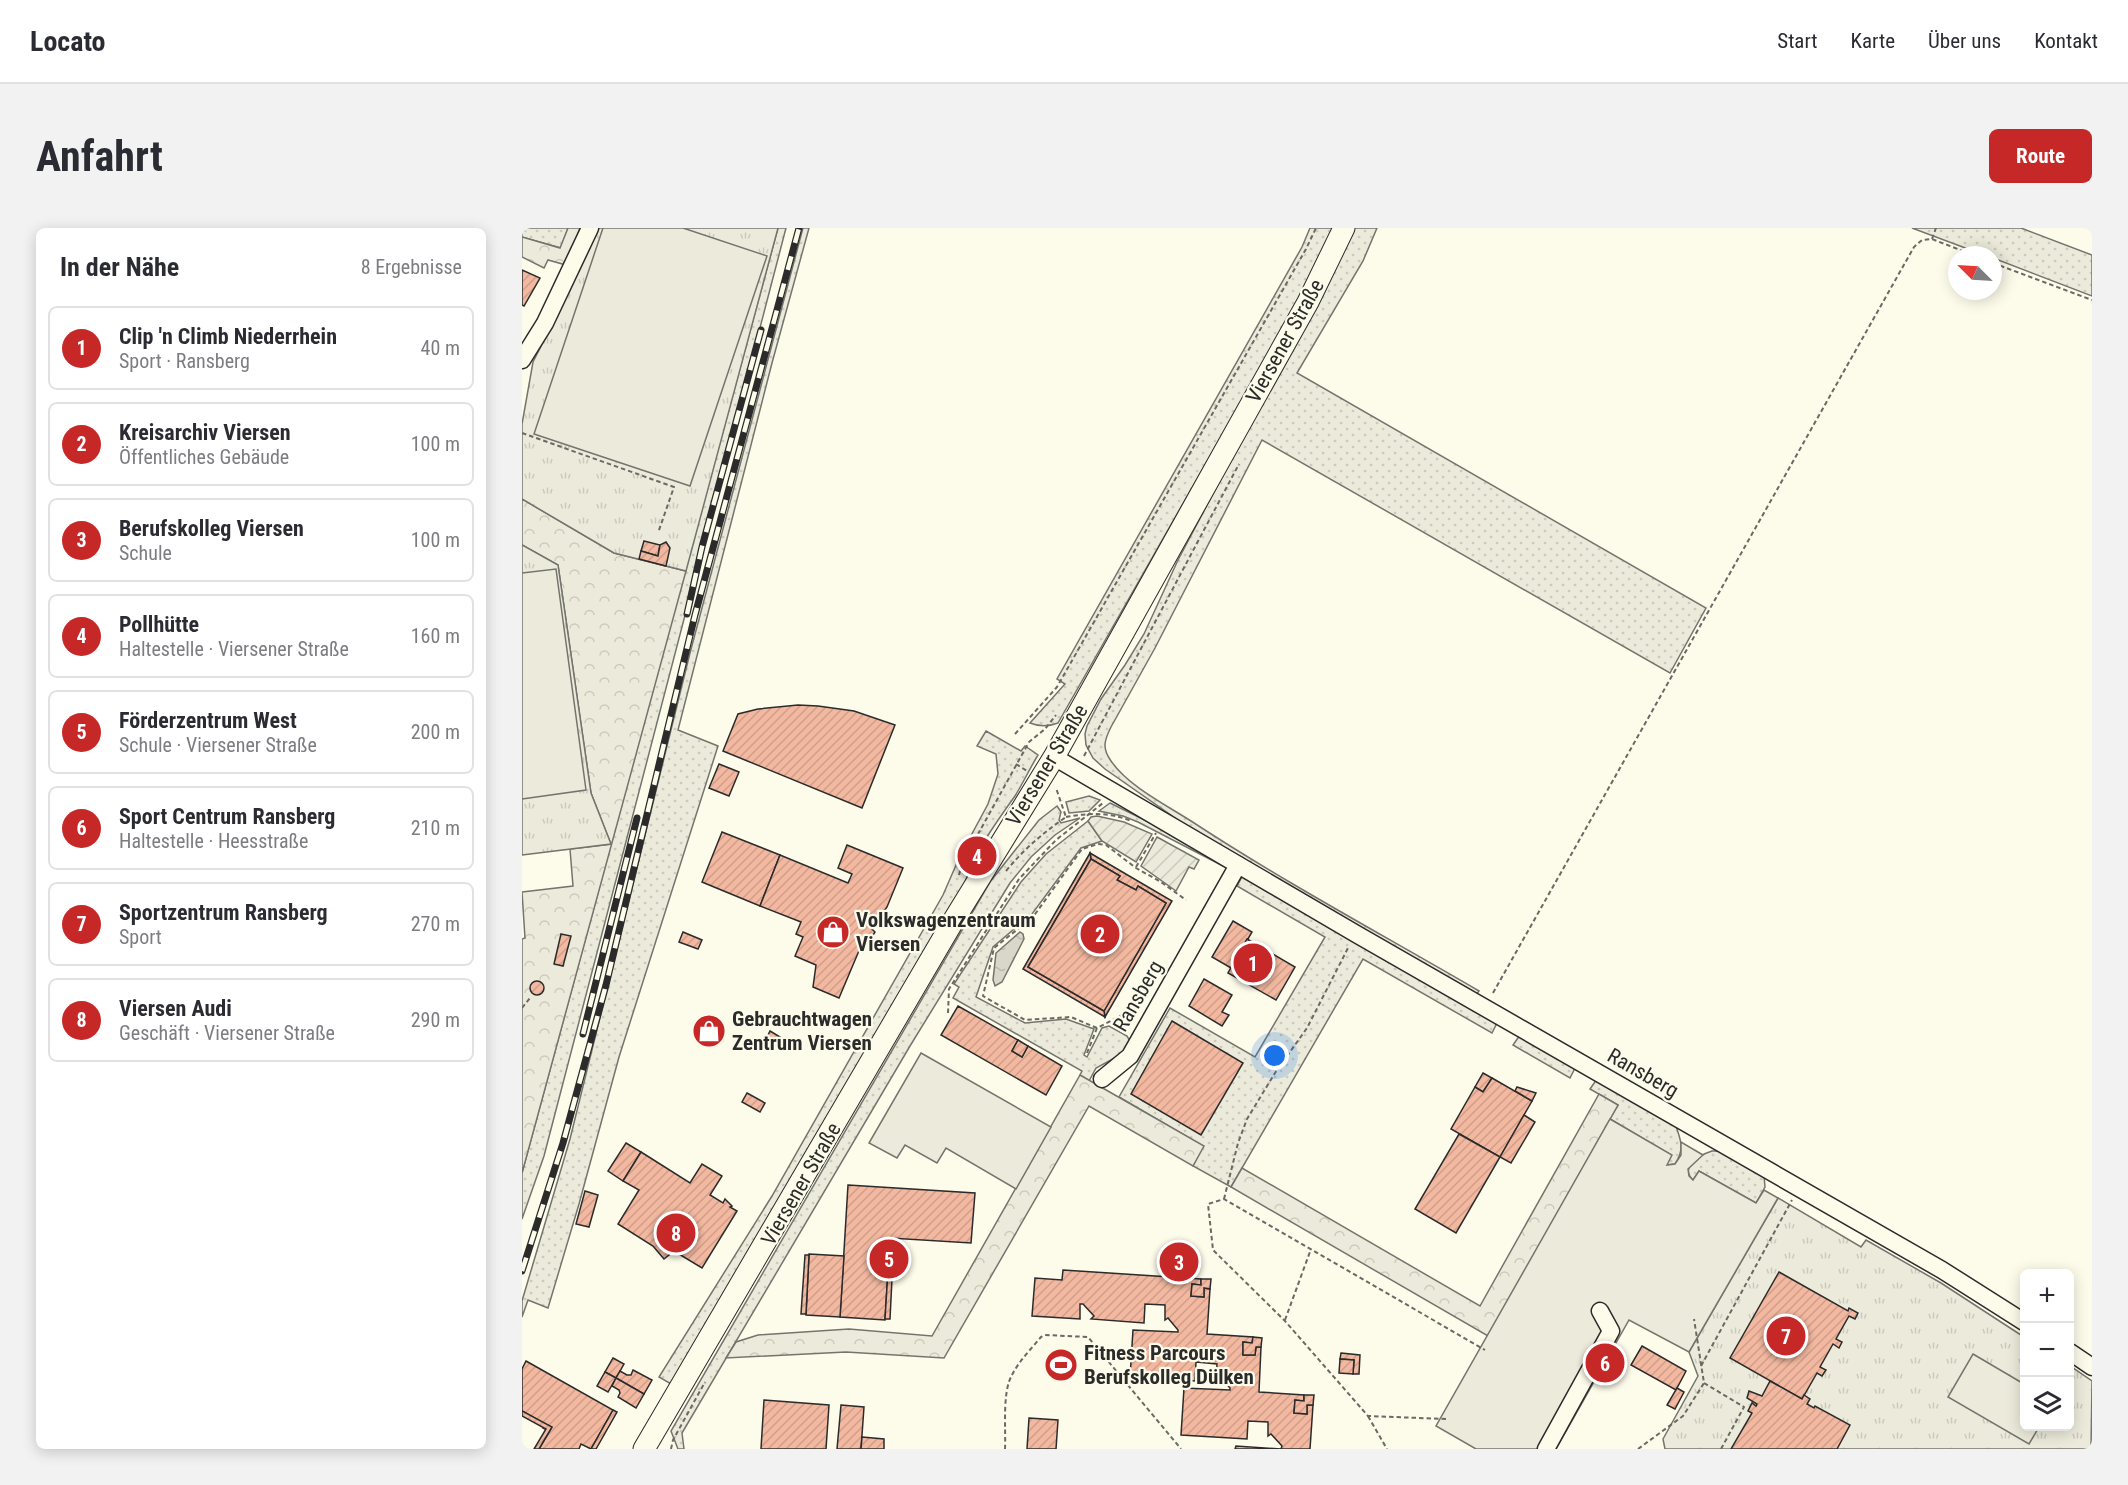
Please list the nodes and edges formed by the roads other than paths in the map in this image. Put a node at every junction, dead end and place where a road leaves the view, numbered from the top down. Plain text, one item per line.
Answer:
1 (590, 228) edge
2 (1344, 228) edge
3 (522, 360) edge
4 (1054, 757) junction
5 (1238, 865) junction
6 (1102, 1079) dead end
7 (1600, 1311) dead end
8 (2020, 1319) edge
9 (2074, 1355) edge
10 (2092, 1367) edge
11 (648, 1447) edge
12 (1546, 1449) edge

1 - 3 street
2 - 4 main road, Viersener Straße
4 - 5 street, Ransberg
4 - 11 main road, Viersener Straße
5 - 6 street, Ransberg
5 - 8 street, Ransberg
7 - 12 street
9 - 10 street

